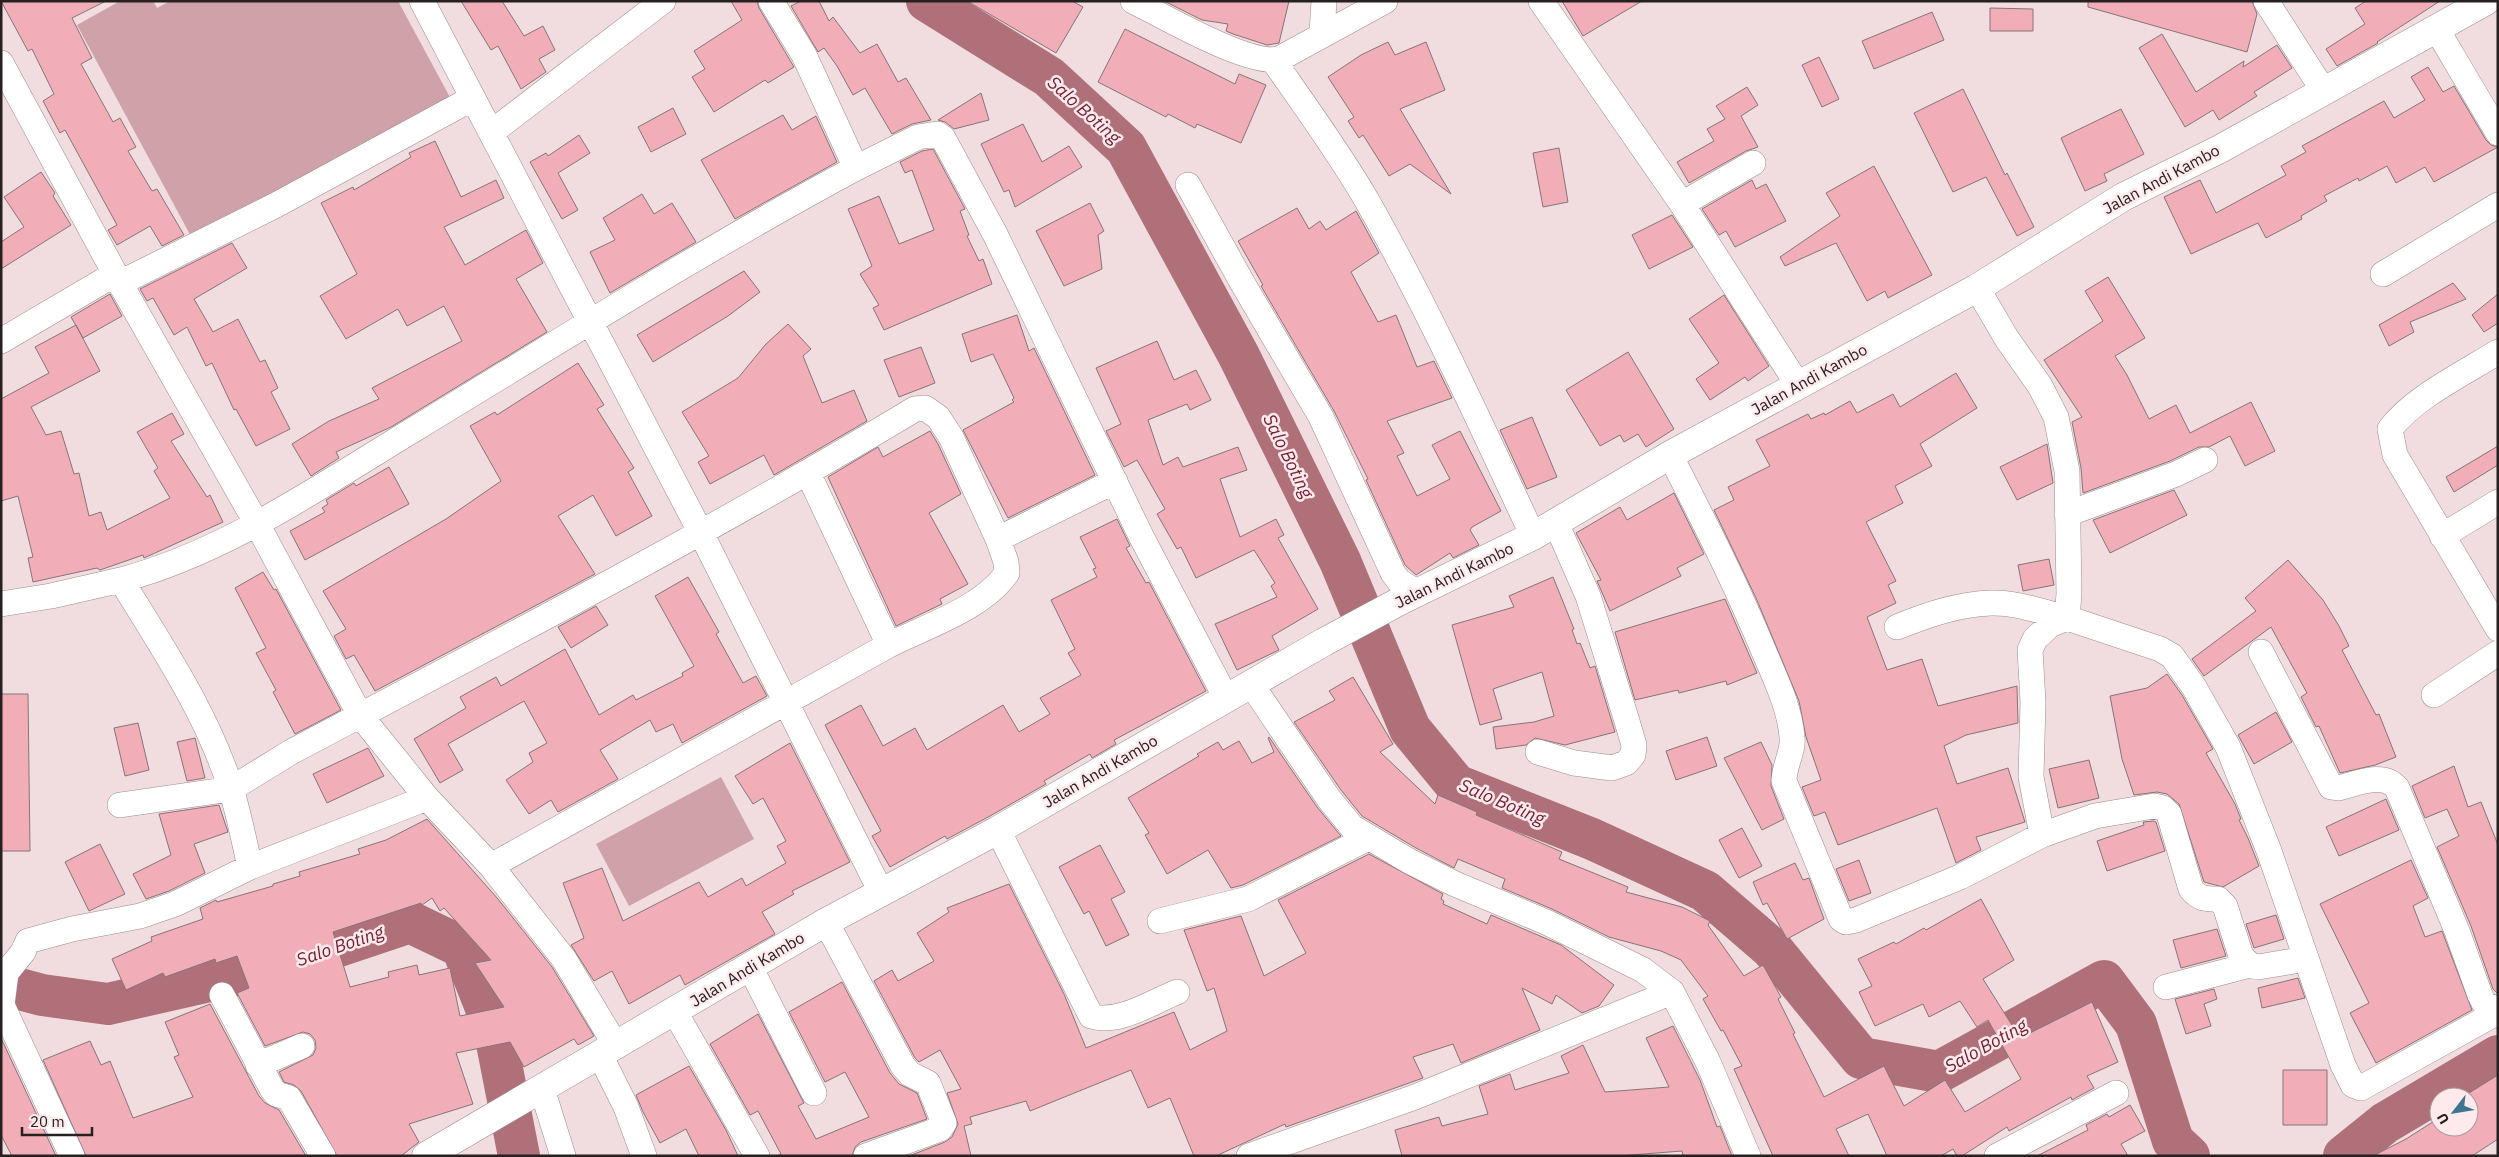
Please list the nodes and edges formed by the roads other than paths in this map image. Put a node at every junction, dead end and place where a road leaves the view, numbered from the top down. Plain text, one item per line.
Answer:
1 (422, 1) edge
2 (663, 1) edge
3 (771, 1) edge
4 (1134, 1) edge
5 (1324, 1) edge
6 (1385, 1) edge
7 (1541, 1) edge
8 (2266, 1) edge
9 (2486, 1) edge
10 (1156, 7) edge
11 (2436, 28) junction
12 (1322, 33) junction
13 (1273, 60) junction
14 (1, 63) edge
15 (2323, 90) junction
16 (473, 98) junction
17 (492, 132) junction
18 (2498, 133) edge
19 (1753, 163) dead end
20 (856, 168) junction
21 (1188, 185) dead end
22 (1682, 204) junction
23 (2498, 205) edge
24 (2384, 274) dead end
25 (117, 278) junction
26 (1977, 288) junction
27 (589, 323) junction
28 (1, 341) edge
29 (2498, 352) edge
30 (1798, 385) junction
31 (1670, 456) junction
32 (2205, 460) dead end
33 (808, 473) junction
34 (1115, 481) junction
35 (2498, 502) edge
36 (2067, 514) junction
37 (257, 524) junction
38 (1545, 529) junction
39 (701, 533) junction
40 (2442, 536) junction
41 (998, 539) junction
42 (121, 580) junction
43 (1409, 597) junction
44 (1, 604) edge
45 (2067, 618) junction
46 (1897, 627) dead end
47 (2498, 629) edge
48 (889, 645) junction
49 (2260, 652) dead end
50 (2498, 653) edge
51 (1251, 684) junction
52 (2434, 695) dead end
53 (1226, 698) junction
54 (787, 701) junction
55 (360, 715) junction
56 (1538, 752) dead end
57 (231, 789) junction
58 (427, 798) junction
59 (120, 805) dead end
60 (998, 830) junction
61 (2042, 835) junction
62 (1368, 838) junction
63 (490, 866) junction
64 (250, 867) junction
65 (881, 892) junction
66 (1160, 921) dead end
67 (826, 922) junction
68 (2306, 959) junction
69 (8, 965) edge
70 (2250, 966) junction
71 (750, 967) junction
72 (2166, 987) dead end
73 (1177, 992) dead end
74 (1672, 992) junction
75 (222, 996) dead end
76 (2, 1005) edge
77 (2498, 1011) edge
78 (675, 1012) junction
79 (302, 1046) dead end
80 (608, 1051) junction
81 (258, 1065) junction
82 (542, 1088) junction
83 (814, 1093) dead end
84 (2116, 1093) dead end
85 (72, 1156) edge
86 (323, 1156) edge
87 (426, 1156) edge
88 (563, 1156) edge
89 (644, 1156) edge
90 (757, 1156) edge
91 (866, 1156) edge
92 (1248, 1156) edge
93 (1748, 1156) edge
94 (1997, 1156) edge

1 - 16 street
2 - 17 street
3 - 20 street
4 - 10 street
5 - 12 street
6 - 12 street
7 - 22 street
8 - 15 street
9 - 11 street, Jalan Andi Kambo
10 - 13 street
11 - 15 street, Jalan Andi Kambo
11 - 18 street
12 - 13 street
13 - 38 street
14 - 25 street
15 - 26 street, Jalan Andi Kambo
16 - 17 street
16 - 25 street
17 - 27 street
19 - 22 street
20 - 27 street
20 - 34 street
21 - 43 street
22 - 30 street
23 - 24 street
25 - 28 street
25 - 37 street
26 - 30 street, Jalan Andi Kambo
26 - 36 street
27 - 37 street
27 - 39 street
29 - 40 street
30 - 31 street, Jalan Andi Kambo
31 - 38 street, Jalan Andi Kambo
31 - 61 street
32 - 36 street
33 - 39 street
33 - 41 street
33 - 48 street
34 - 41 street
34 - 53 street
35 - 40 street
36 - 45 street
37 - 42 street
37 - 55 street
38 - 43 street, Jalan Andi Kambo
38 - 56 street
39 - 54 street
39 - 55 street
40 - 47 street
41 - 48 street
42 - 44 street
42 - 57 street
43 - 51 street, Jalan Andi Kambo
45 - 46 street
45 - 61 street
45 - 68 street
48 - 54 street
49 - 77 street
50 - 52 street
51 - 53 street, Jalan Andi Kambo
51 - 62 street
53 - 60 street, Jalan Andi Kambo
54 - 63 street
54 - 65 street
55 - 57 street
55 - 58 street
57 - 59 street
57 - 64 street
58 - 63 street
58 - 64 street
60 - 65 street, Jalan Andi Kambo
60 - 73 street
61 - 70 street
62 - 66 street
62 - 74 street
63 - 80 street
64 - 69 street
65 - 67 street, Jalan Andi Kambo
67 - 71 street, Jalan Andi Kambo
67 - 91 street
68 - 70 street
68 - 77 street
69 - 76 street
70 - 72 street
71 - 78 street, Jalan Andi Kambo
71 - 83 street
74 - 92 street
74 - 93 street
75 - 81 street
76 - 85 street
78 - 80 street, Jalan Andi Kambo
78 - 90 street
79 - 81 street
80 - 82 street, Jalan Andi Kambo
80 - 89 street
81 - 86 street
82 - 87 street, Jalan Andi Kambo
82 - 88 street
84 - 94 street

